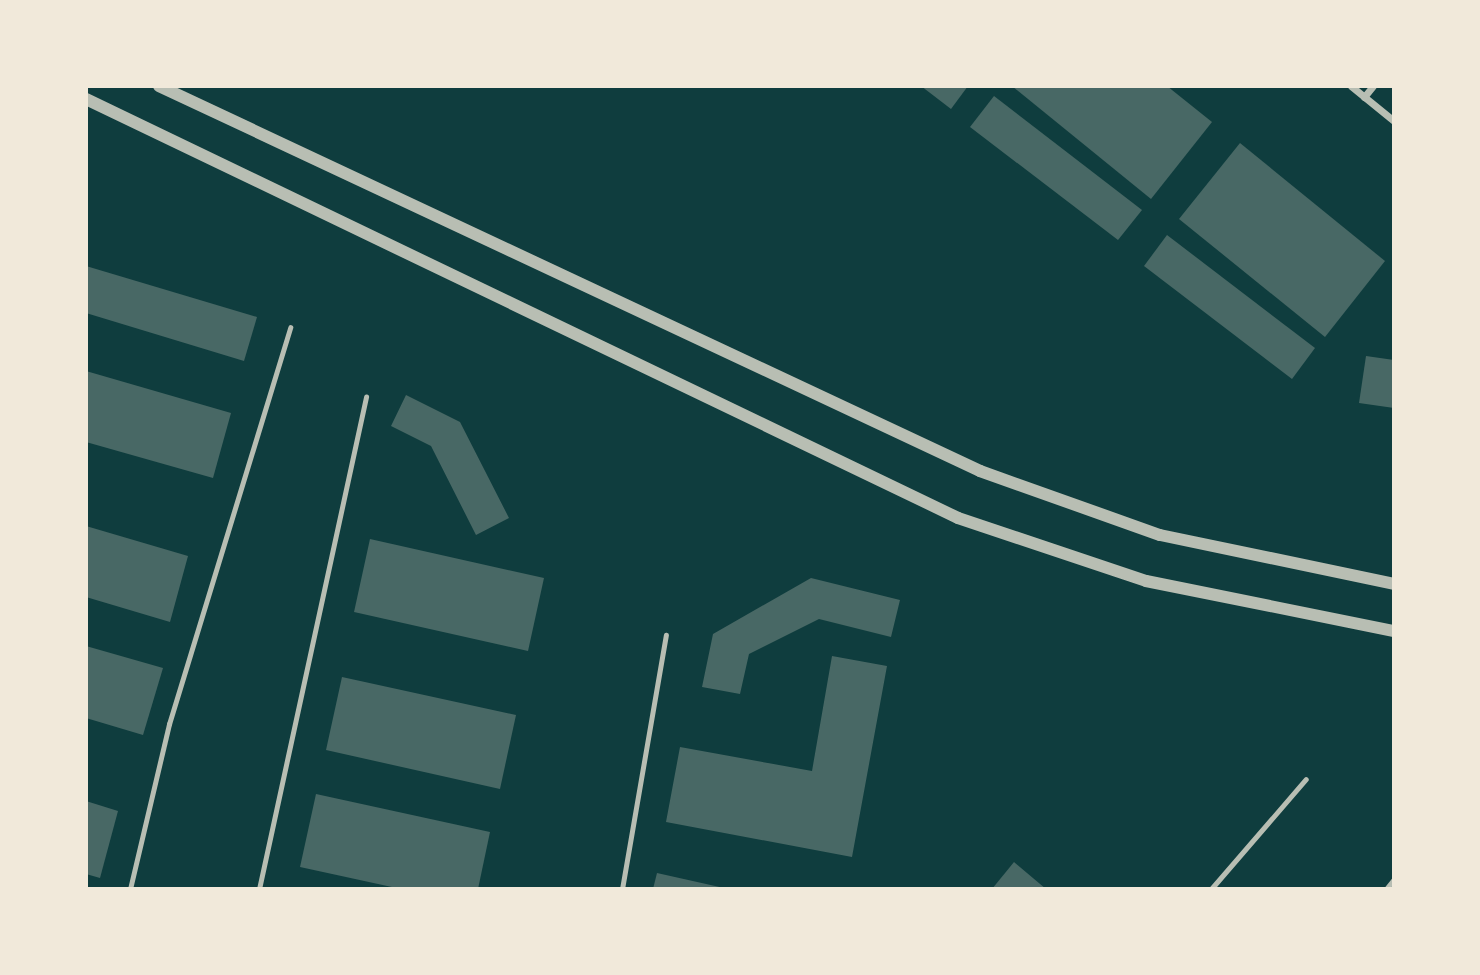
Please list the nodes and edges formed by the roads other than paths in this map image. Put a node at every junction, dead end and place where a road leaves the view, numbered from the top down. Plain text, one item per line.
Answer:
1 (159, 86) edge
2 (1350, 86) edge
3 (1373, 86) edge
4 (1364, 97) junction
5 (86, 99) edge
6 (1394, 121) edge
7 (290, 327) dead end
8 (366, 397) dead end
9 (1394, 584) edge
10 (1394, 631) edge
11 (666, 635) dead end
12 (1306, 779) dead end
13 (1394, 879) edge
14 (130, 889) edge
15 (259, 889) edge
16 (622, 889) edge
17 (1211, 889) edge
18 (1386, 889) edge

1 - 9 street
2 - 4 street
3 - 4 street
4 - 6 street
5 - 10 street
7 - 14 lane
8 - 15 lane
11 - 16 lane
12 - 17 lane
13 - 18 lane

